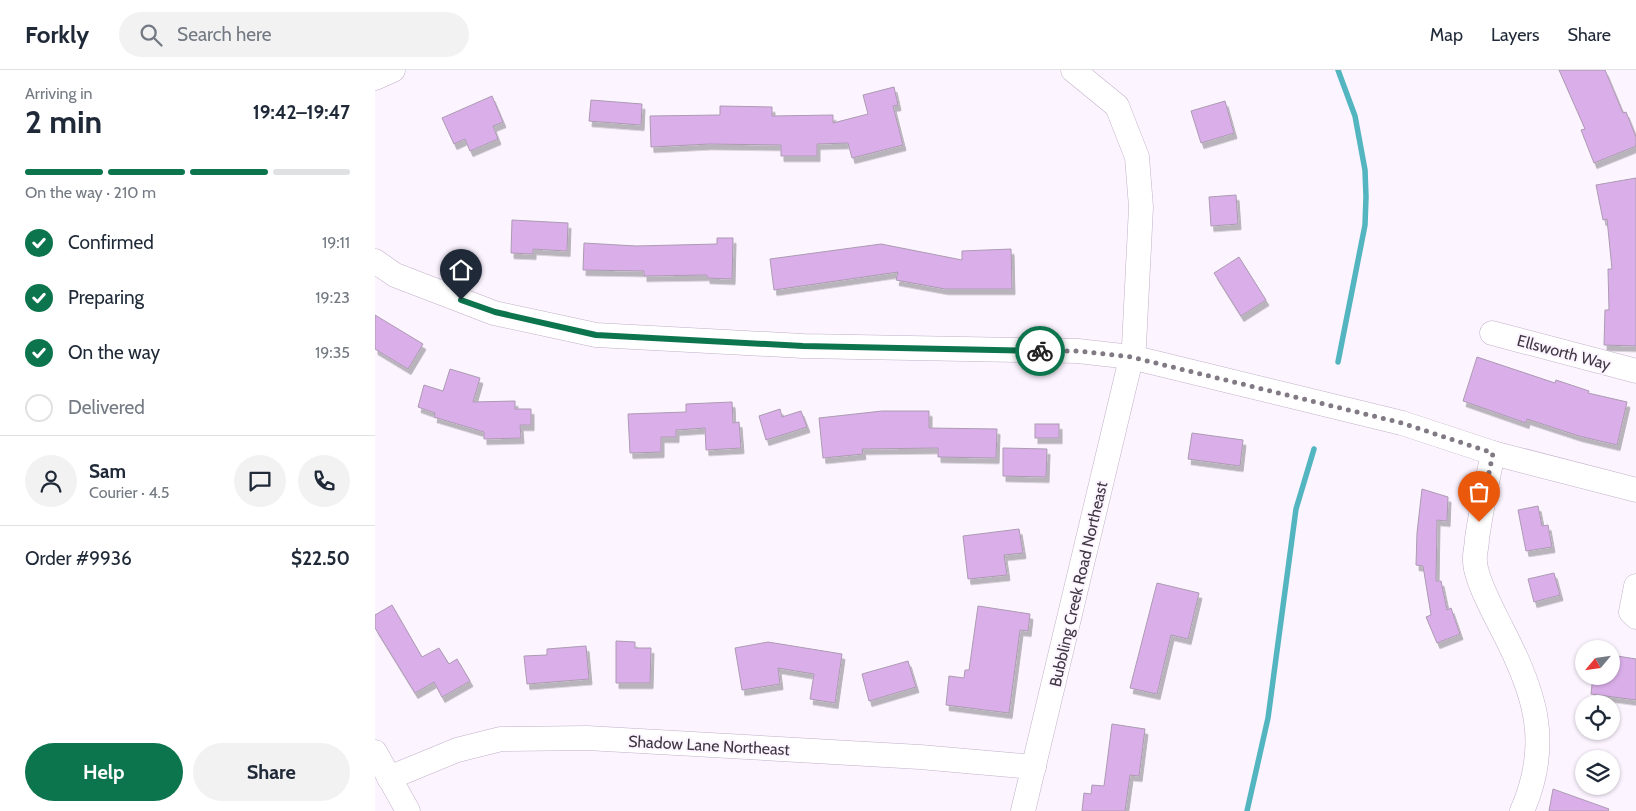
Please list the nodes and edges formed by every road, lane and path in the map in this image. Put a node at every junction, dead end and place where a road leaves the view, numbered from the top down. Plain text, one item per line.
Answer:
1 (393, 70) edge
2 (1073, 70) edge
3 (375, 78) edge
4 (375, 261) edge
5 (1492, 333) dead end
6 (1131, 357) junction
7 (1636, 371) edge
8 (1493, 453) junction
9 (1636, 490) edge
10 (1636, 586) edge
11 (1636, 617) edge
12 (375, 752) edge
13 (1034, 768) junction
14 (389, 778) junction
15 (408, 811) edge
16 (1023, 811) edge
17 (1522, 811) edge

1 - 3 street
2 - 6 street, Bubbling Creek Road Northeast
4 - 6 street
5 - 7 street, Ellsworth Way
6 - 8 street
6 - 13 street, Bubbling Creek Road Northeast
8 - 9 street
8 - 17 street
10 - 11 street
12 - 14 street
13 - 14 street, Shadow Lane Northeast
13 - 16 street, Bubbling Creek Road Northeast
14 - 15 street

